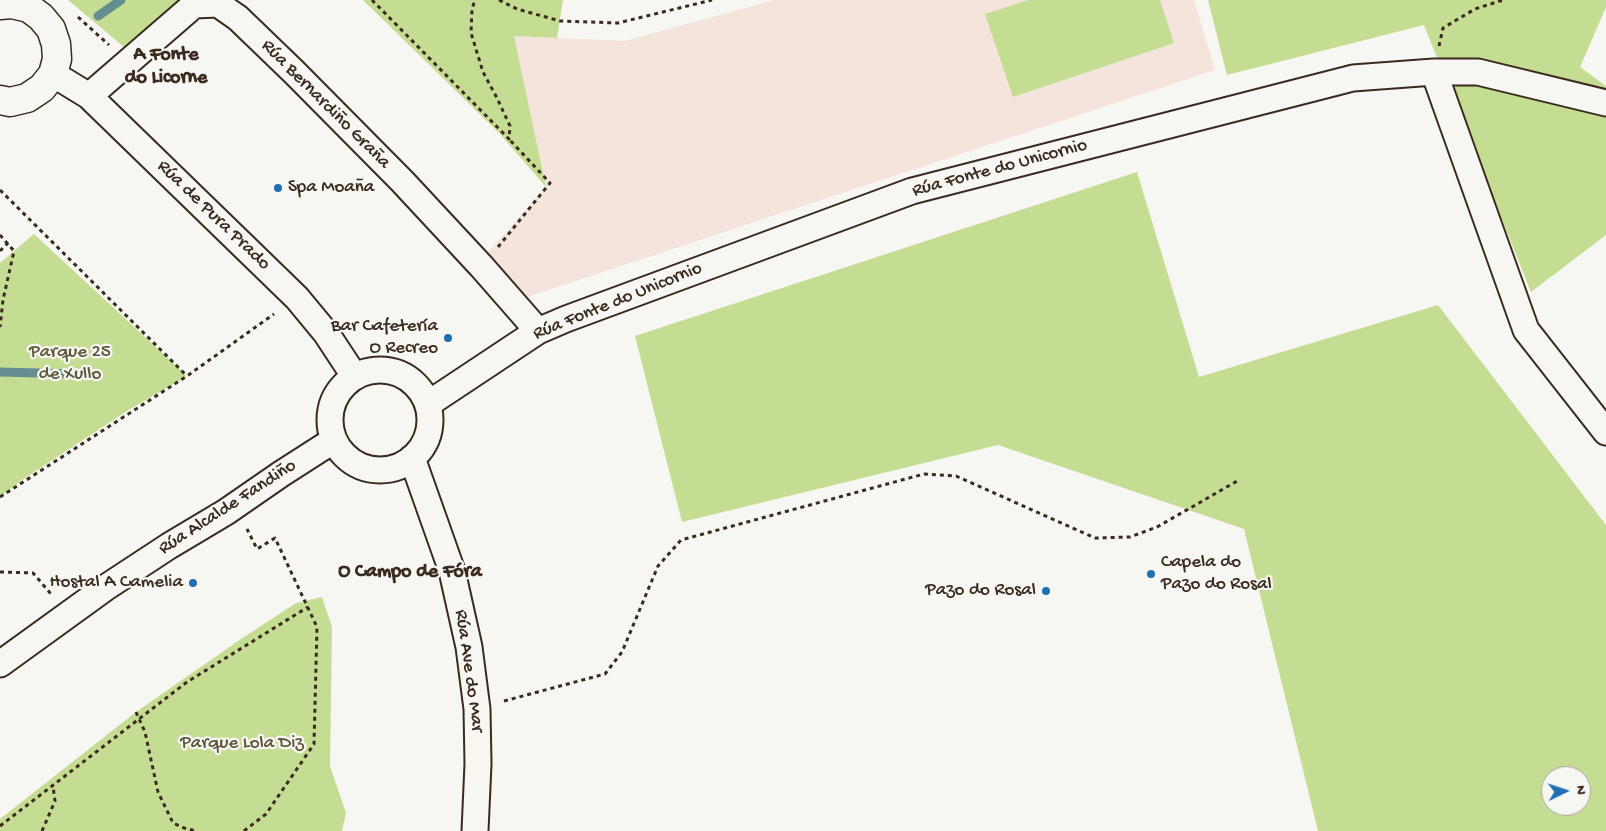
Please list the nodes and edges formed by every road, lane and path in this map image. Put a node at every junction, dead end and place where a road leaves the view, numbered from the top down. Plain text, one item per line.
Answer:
1 (372, 0) edge
2 (475, 0) edge
3 (499, 0) edge
4 (712, 0) edge
5 (1503, 0) edge
6 (29, 4) edge
7 (0, 5) edge
8 (72, 12) dead end
9 (113, 48) dead end
10 (1434, 72) junction
11 (53, 74) junction
12 (89, 96) junction
13 (0, 100) edge
14 (1606, 103) edge
15 (509, 139) junction
16 (0, 190) edge
17 (0, 235) edge
18 (8, 244) junction
19 (0, 251) edge
20 (482, 267) junction
21 (297, 298) junction
22 (0, 327) edge
23 (538, 331) junction
24 (187, 376) junction
25 (355, 377) junction
26 (428, 404) junction
27 (1606, 432) edge
28 (334, 440) junction
29 (412, 458) junction
30 (1239, 480) dead end
31 (0, 497) edge
32 (236, 505) junction
33 (0, 572) edge
34 (308, 607) junction
35 (68, 615) junction
36 (0, 664) edge
37 (476, 709) junction
38 (136, 712) dead end
39 (139, 718) junction
40 (53, 785) junction
41 (0, 826) edge
42 (184, 830) edge
43 (42, 831) edge
44 (196, 831) edge
45 (244, 831) edge
46 (474, 831) edge

1 - 15 path
2 - 15 path
3 - 4 path
5 - 10 path
6 - 7 street
6 - 11 street
8 - 9 path
10 - 14 street, Rúa Fonte do Unicornio
10 - 23 street, Rúa Fonte do Unicornio
10 - 27 street
11 - 12 street, Rúa de Pura Prado
11 - 13 street
12 - 20 street, Rúa Bernardiño Graña
12 - 21 street, Rúa de Pura Prado
15 - 20 path
16 - 24 path
17 - 18 path
18 - 19 path
18 - 22 path
20 - 23 street, Rúa Bernardiño Graña
21 - 24 path
21 - 25 street, Rúa de Pura Prado
23 - 26 street, Rúa Fonte do Unicornio
24 - 31 path
25 - 26 street
25 - 28 street
26 - 29 street
28 - 29 street
28 - 32 street, Rúa Alcalde Fandiño
29 - 37 street, Rúa Ave do Mar
30 - 37 path
32 - 34 path
32 - 35 street, Rúa Alcalde Fandiño
33 - 35 path
34 - 39 path
34 - 45 path
35 - 36 street, Rúa Alcalde Fandiño
37 - 46 street, Rúa Ave do Mar
38 - 39 path
39 - 40 path
39 - 42 path
40 - 41 path
40 - 43 path
42 - 44 path

